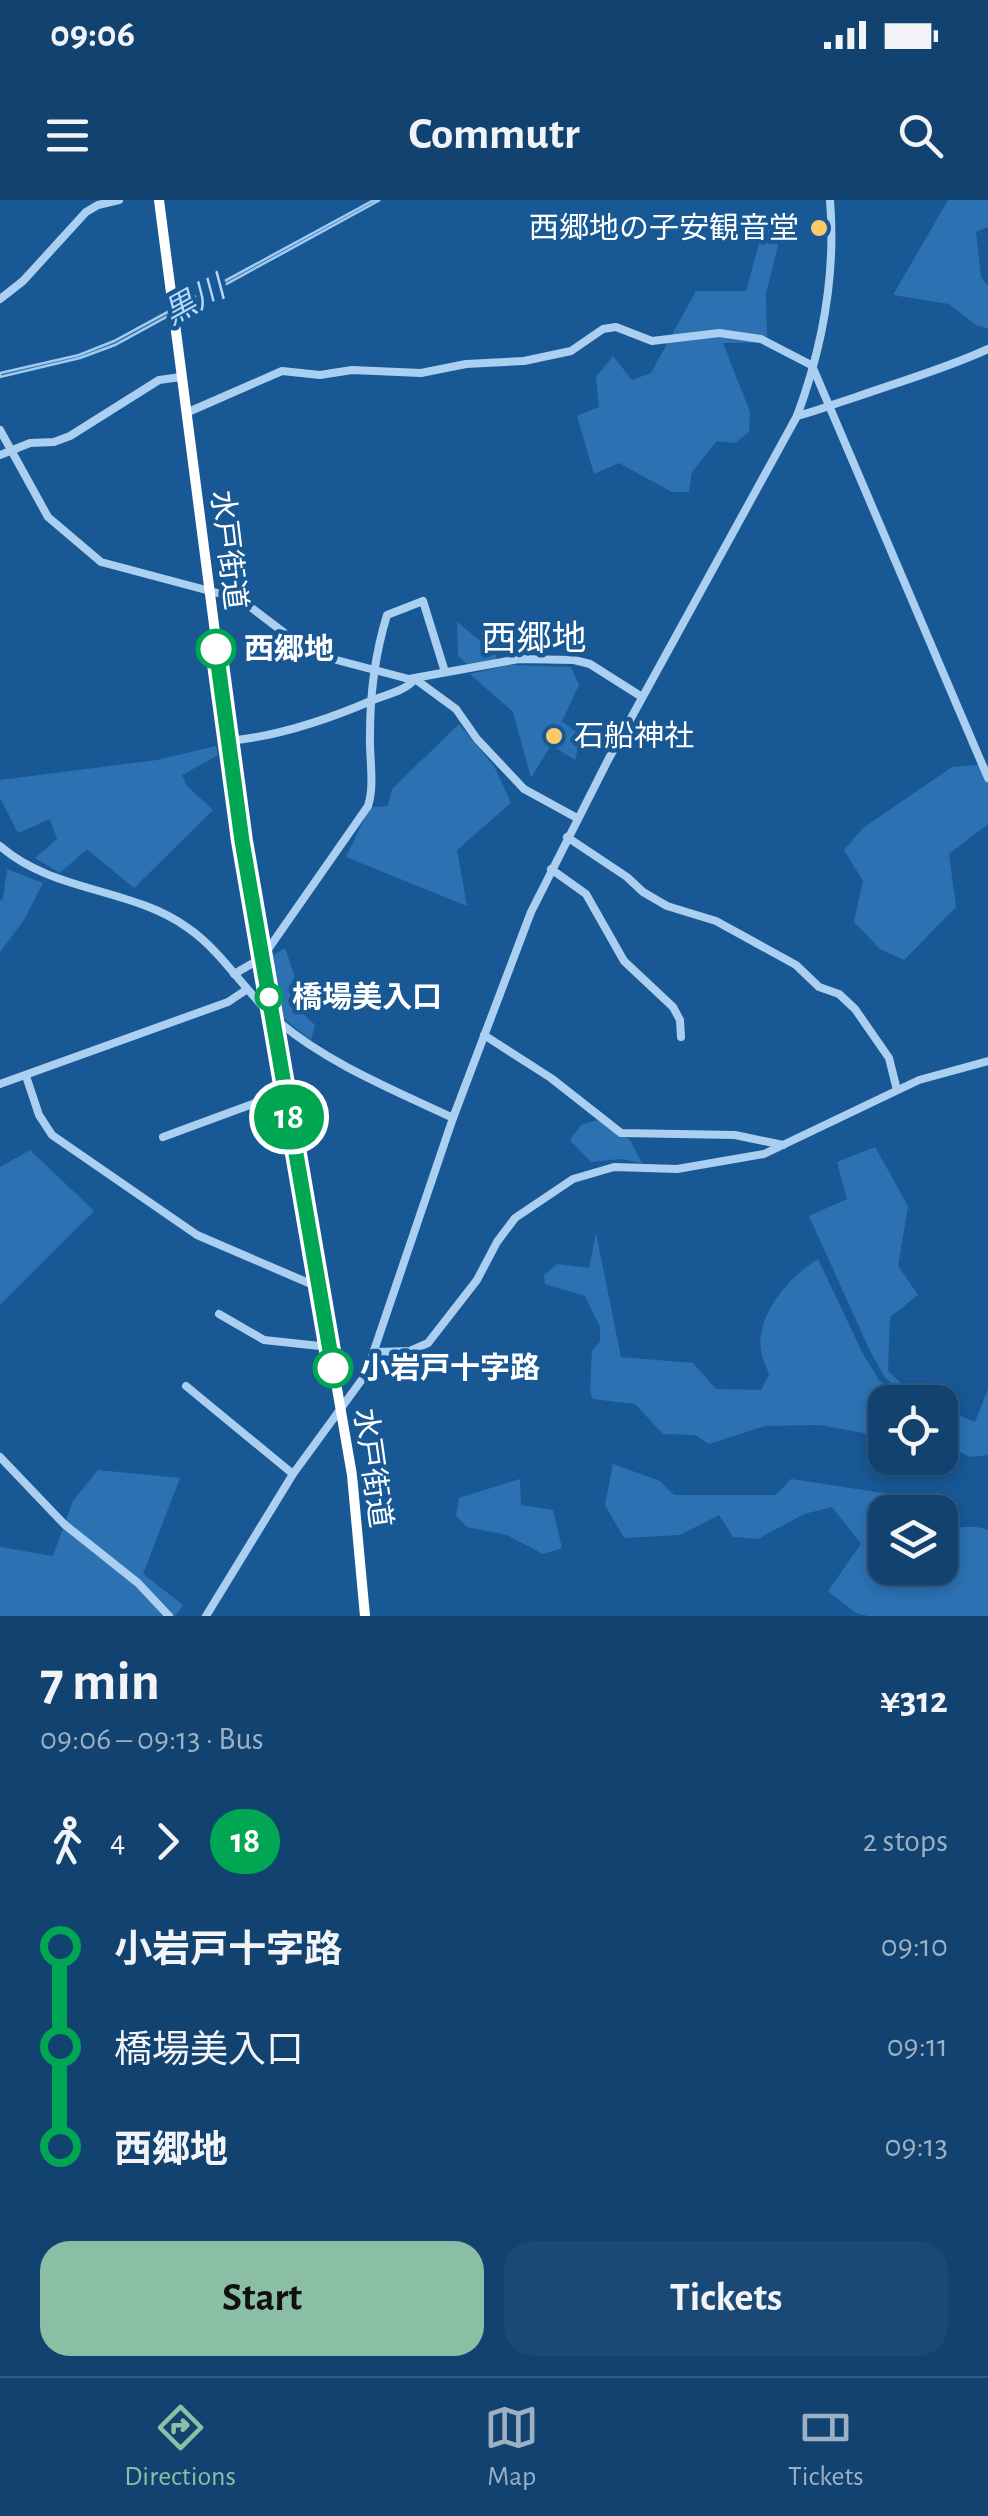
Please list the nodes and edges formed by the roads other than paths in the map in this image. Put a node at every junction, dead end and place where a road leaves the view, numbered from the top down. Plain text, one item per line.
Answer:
1 (119, 200) edge
2 (158, 200) edge
3 (830, 200) edge
4 (0, 299) edge
5 (988, 349) edge
6 (813, 367) junction
7 (182, 377) junction
8 (830, 408) junction
9 (186, 413) junction
10 (797, 416) junction
11 (0, 430) edge
12 (10, 452) junction
13 (0, 455) edge
14 (209, 592) junction
15 (374, 672) junction
16 (445, 672) junction
17 (415, 679) junction
18 (642, 697) junction
19 (371, 701) junction
20 (229, 741) junction
21 (988, 778) edge
22 (576, 818) junction
23 (567, 837) junction
24 (0, 846) edge
25 (552, 868) junction
26 (262, 958) junction
27 (234, 974) junction
28 (246, 990) junction
29 (272, 1016) junction
30 (484, 1035) junction
31 (681, 1037) dead end
32 (988, 1061) edge
33 (26, 1076) junction
34 (0, 1084) edge
35 (897, 1090) junction
36 (284, 1092) junction
37 (454, 1118) junction
38 (163, 1137) dead end
39 (783, 1146) junction
40 (318, 1287) junction
41 (219, 1314) dead end
42 (329, 1347) junction
43 (375, 1352) junction
44 (186, 1386) dead end
45 (340, 1408) junction
46 (0, 1458) edge
47 (293, 1474) junction
48 (169, 1616) edge
49 (206, 1616) edge
50 (365, 1616) edge

1 - 4 street
2 - 7 highway, 水戸街道
3 - 6 street
5 - 8 street
6 - 8 street
6 - 9 street
6 - 10 street
7 - 9 highway, 水戸街道
7 - 12 street
8 - 10 street
8 - 21 street
9 - 14 highway, 水戸街道
10 - 18 street
11 - 12 street
12 - 13 street
12 - 14 street
14 - 15 street
14 - 20 highway, 水戸街道
15 - 16 street
15 - 17 street
15 - 19 street
16 - 17 street
16 - 18 street
17 - 19 street
17 - 22 street
18 - 22 street
19 - 20 street
19 - 26 street
20 - 26 highway, 水戸街道
22 - 23 street
23 - 25 street
23 - 35 street
24 - 27 street
25 - 30 street
25 - 31 street
26 - 27 street
26 - 29 highway, 水戸街道
27 - 28 street
28 - 29 street
28 - 33 street
29 - 36 highway, 水戸街道
29 - 37 street
30 - 37 street
30 - 39 street
32 - 35 street
33 - 34 street
33 - 40 street
35 - 39 street
36 - 38 street
36 - 40 highway, 水戸街道
37 - 43 street
39 - 43 street
40 - 42 highway, 水戸街道
41 - 42 street
42 - 45 highway, 水戸街道
43 - 45 street
44 - 47 street
45 - 47 street
45 - 50 highway, 水戸街道
46 - 48 street
47 - 49 street

